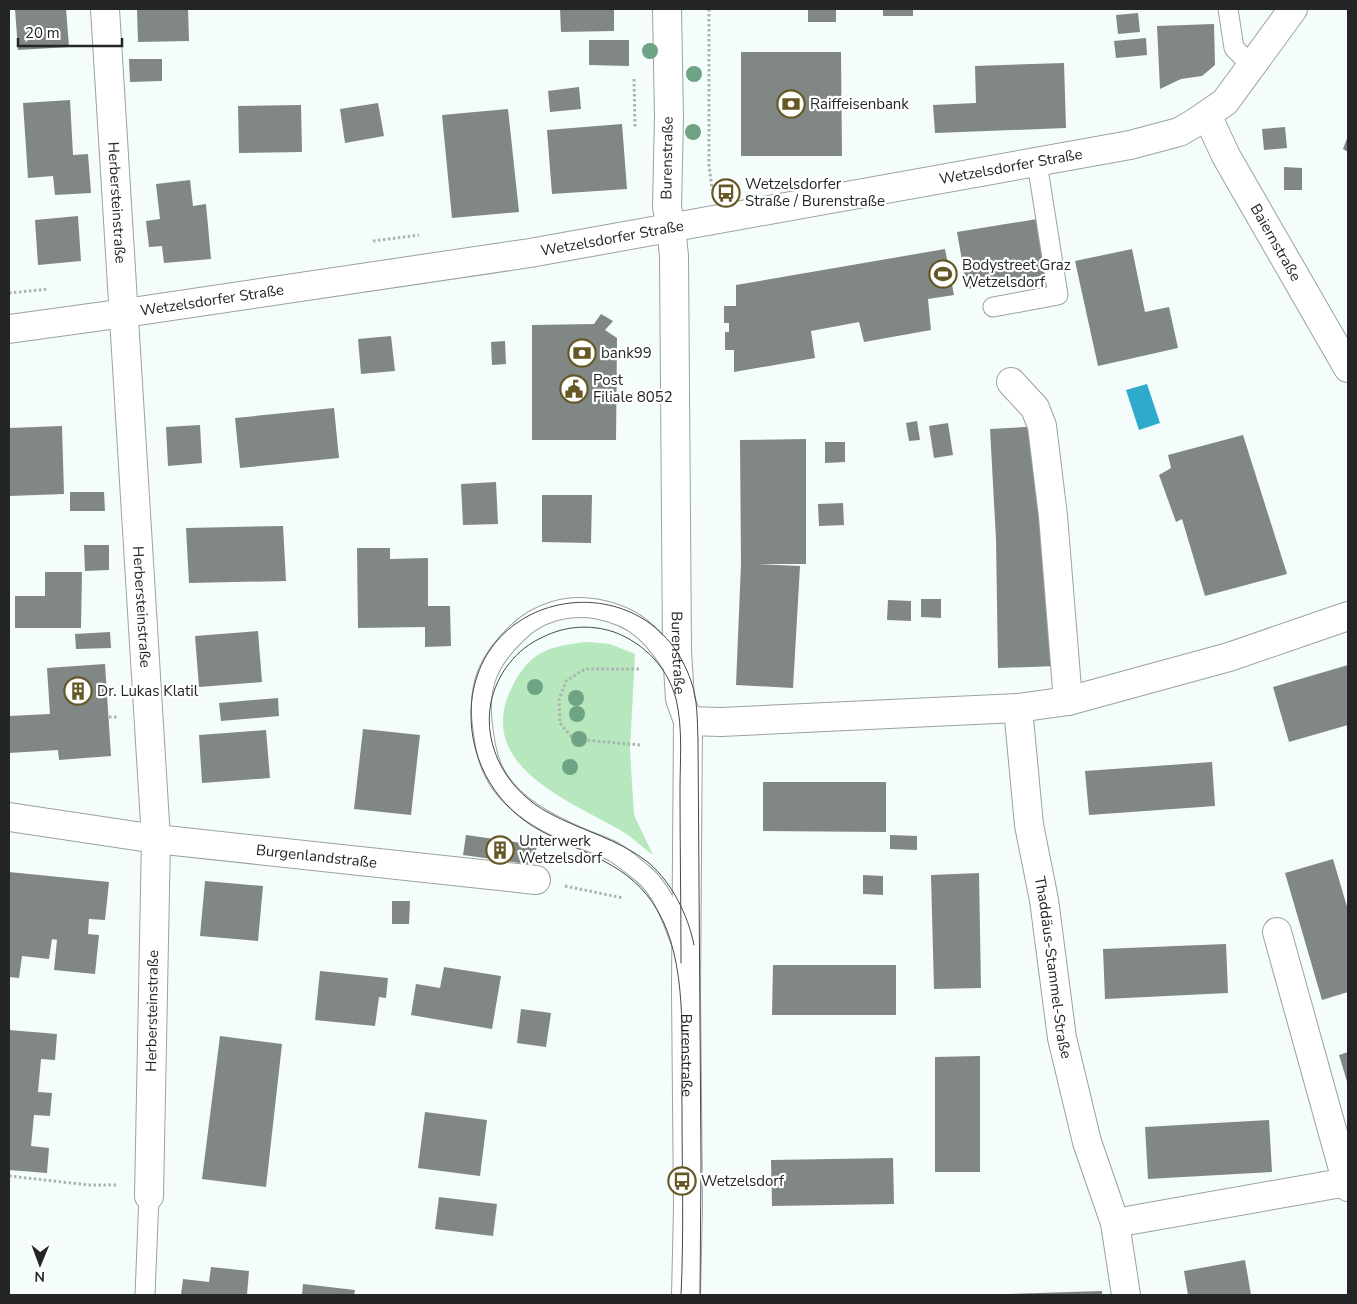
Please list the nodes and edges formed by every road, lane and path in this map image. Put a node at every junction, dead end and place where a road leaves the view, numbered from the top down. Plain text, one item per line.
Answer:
1 (104, 9) edge
2 (667, 9) edge
3 (708, 9) edge
4 (1228, 9) edge
5 (1293, 9) edge
6 (1252, 66) junction
7 (634, 75) dead end
8 (1207, 115) junction
9 (635, 131) dead end
10 (1037, 163) junction
11 (712, 190) dead end
12 (670, 227) junction
13 (424, 234) dead end
14 (367, 242) dead end
15 (56, 288) dead end
16 (9, 293) edge
17 (993, 307) dead end
18 (125, 313) junction
19 (9, 328) edge
20 (1348, 368) edge
21 (1011, 382) dead end
22 (1348, 616) edge
23 (642, 669) dead end
24 (680, 675) junction
25 (1068, 701) junction
26 (1018, 708) junction
27 (688, 721) junction
28 (640, 745) dead end
29 (9, 817) edge
30 (156, 840) junction
31 (536, 880) joint
32 (623, 898) dead end
33 (1276, 932) dead end
34 (687, 958) junction
35 (9, 1176) edge
36 (1347, 1184) edge
37 (149, 1191) junction
38 (1115, 1223) junction
39 (145, 1295) edge
40 (686, 1295) edge
41 (1126, 1295) edge

1 - 18 street, Herbersteinstraße
2 - 12 street, Burenstraße
3 - 11 path
4 - 6 lane
5 - 6 street, Wetzelsdorfer Straße
6 - 8 street, Wetzelsdorfer Straße
7 - 9 path
8 - 10 street, Wetzelsdorfer Straße
8 - 20 street, Baiernstraße
10 - 12 street, Wetzelsdorfer Straße
10 - 17 lane
12 - 18 street, Wetzelsdorfer Straße
12 - 24 street, Burenstraße
13 - 14 path
15 - 16 path
18 - 19 street, Wetzelsdorfer Straße
18 - 30 street, Herbersteinstraße
21 - 25 street
22 - 25 street
23 - 28 path
24 - 27 street, Burenstraße
24 - 34 lane
25 - 26 street
26 - 27 street
26 - 38 street, Thaddäus-Stammel-Straße
27 - 34 street, Burenstraße
29 - 30 street, Burgenlandstraße
30 - 31 street, Burgenlandstraße
30 - 37 street, Herbersteinstraße
31 - 32 path
33 - 36 street
34 - 40 street, Burenstraße
35 - 37 path
36 - 38 street
37 - 39 lane, Herbersteinstraße
38 - 41 street, Thaddäus-Stammel-Straße

